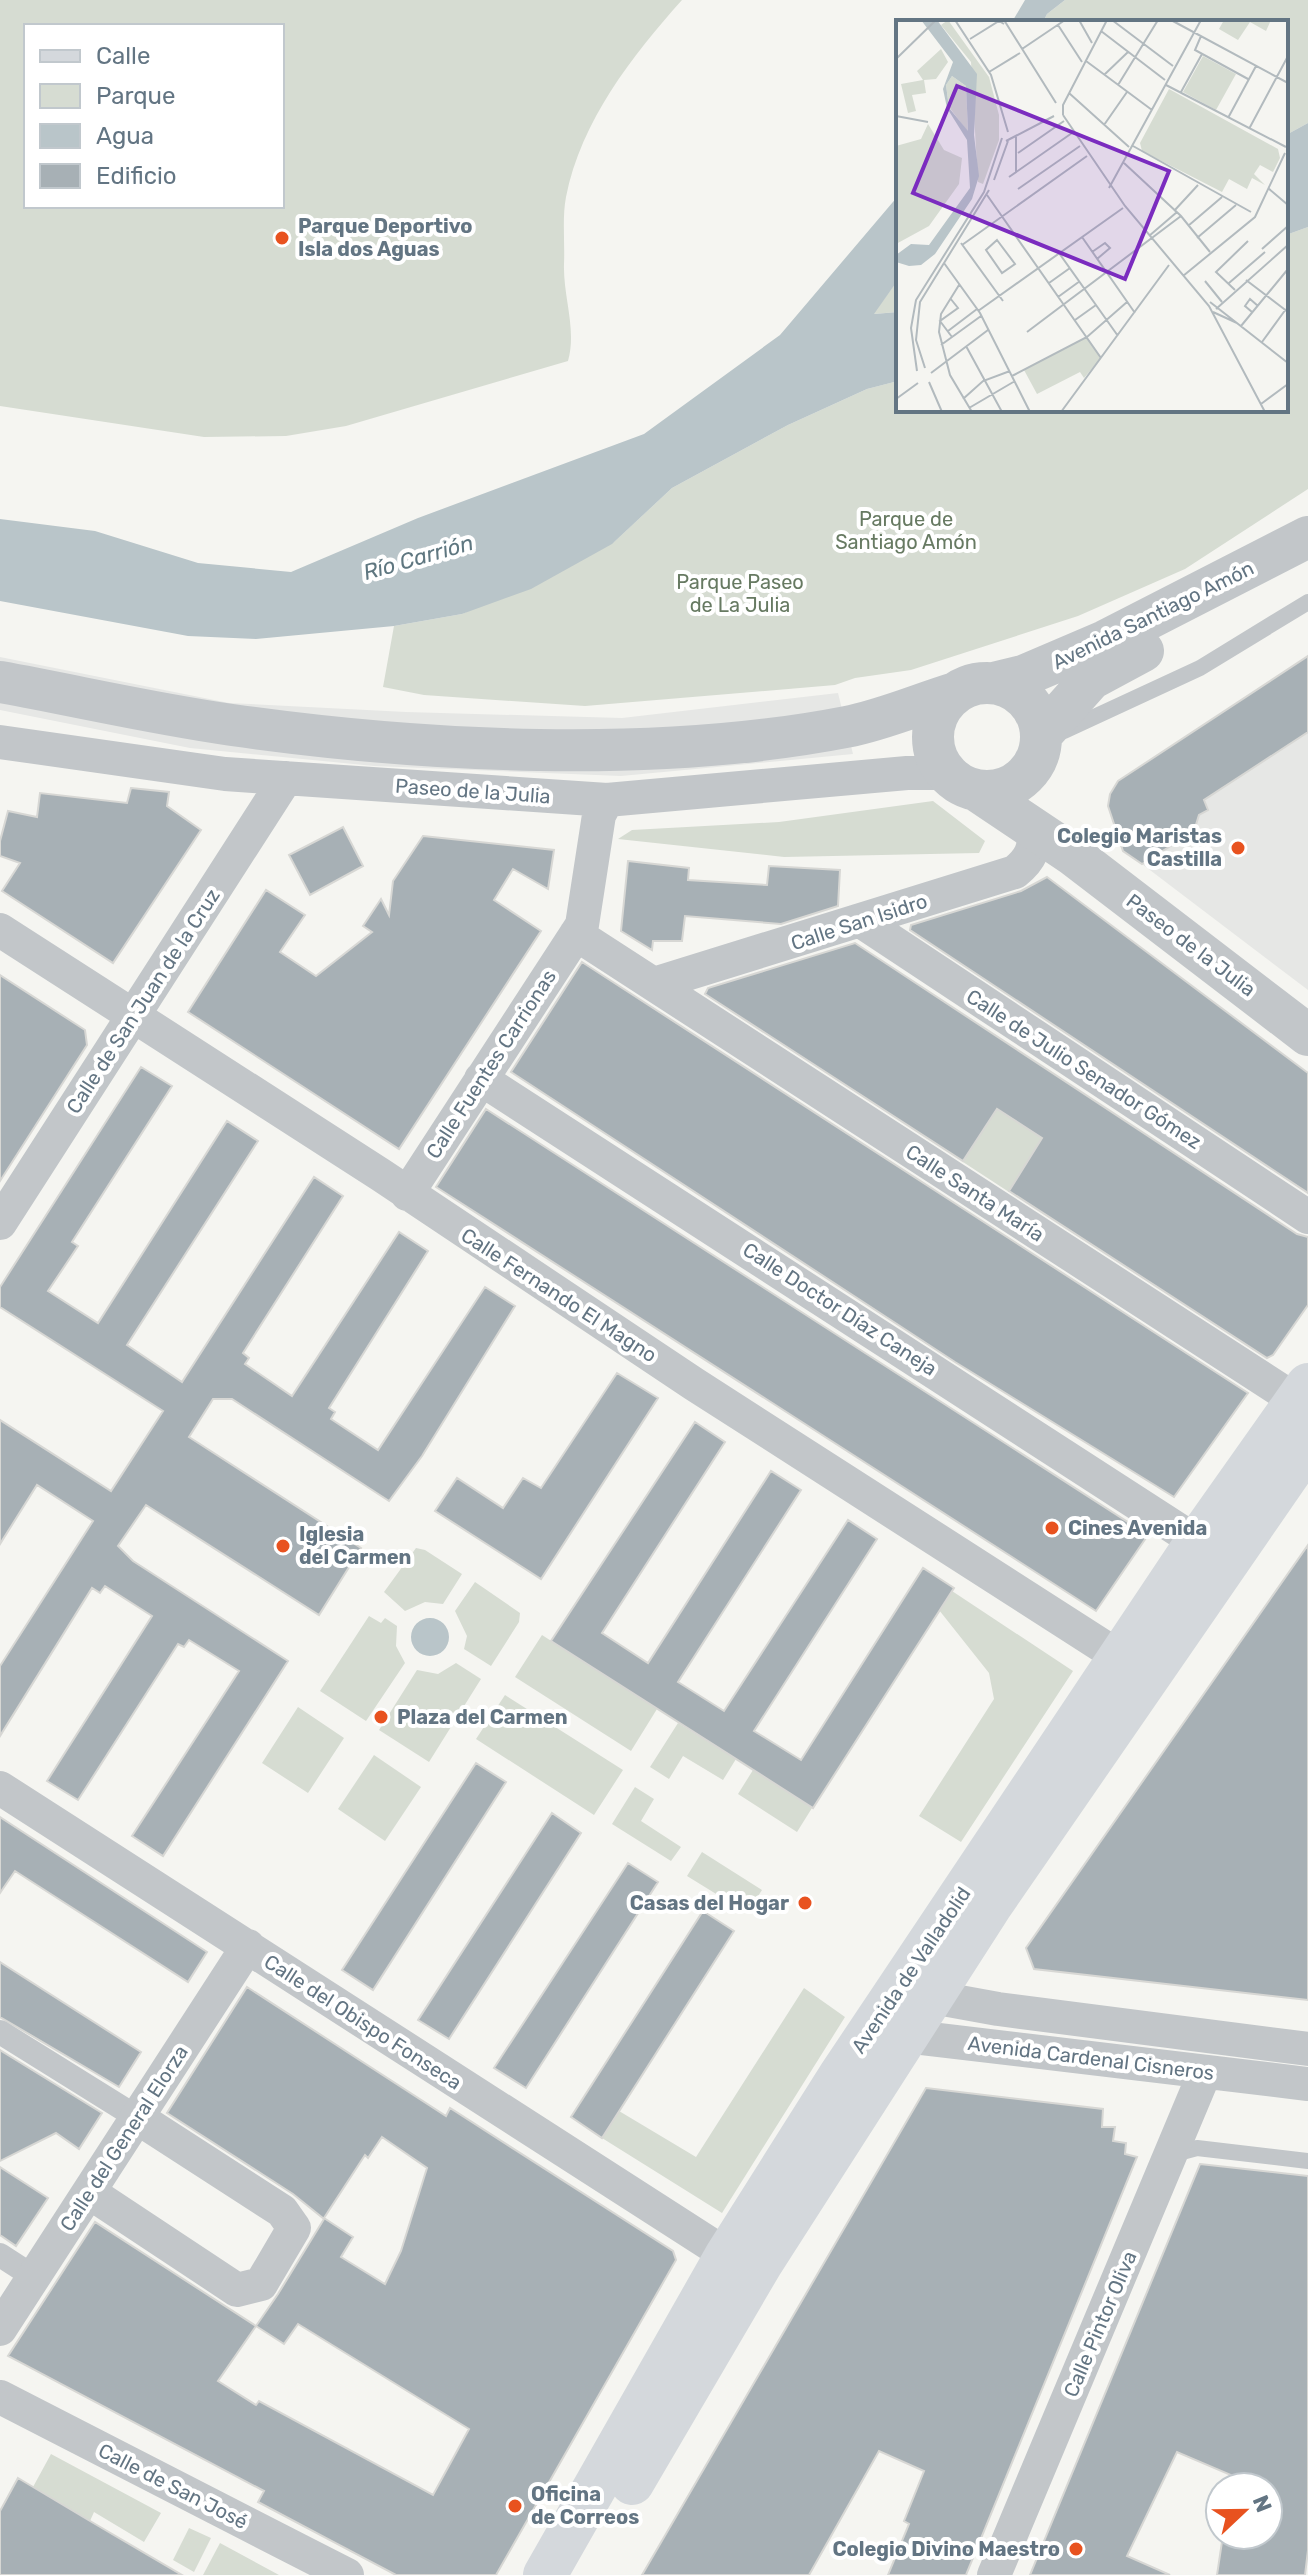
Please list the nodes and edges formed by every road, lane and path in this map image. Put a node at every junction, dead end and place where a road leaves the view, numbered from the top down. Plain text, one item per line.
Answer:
1 (1308, 537) edge
2 (1308, 546) edge
3 (1308, 602) edge
4 (0, 682) edge
5 (975, 688) junction
6 (849, 726) junction
7 (0, 742) edge
8 (1039, 747) junction
9 (953, 770) junction
10 (286, 778) junction
11 (607, 800) junction
12 (1034, 829) junction
13 (1073, 855) junction
14 (861, 921) junction
15 (0, 930) edge
16 (576, 934) junction
17 (654, 984) junction
18 (134, 1016) junction
19 (1308, 1035) edge
20 (481, 1079) junction
21 (407, 1194) junction
22 (1308, 1217) edge
23 (0, 1223) edge
24 (1302, 1393) edge
25 (1308, 1445) edge
26 (1197, 1542) junction
27 (1121, 1658) junction
28 (0, 1788) edge
29 (248, 1946) junction
30 (919, 1989) junction
31 (892, 2027) junction
32 (0, 2032) edge
33 (1308, 2049) edge
34 (1205, 2072) junction
35 (1308, 2084) edge
36 (138, 2118) junction
37 (1170, 2155) junction
38 (1308, 2161) edge
39 (89, 2192) junction
40 (0, 2255) edge
41 (727, 2255) junction
42 (34, 2277) junction
43 (0, 2329) edge
44 (0, 2397) edge
45 (347, 2575) edge
46 (545, 2575) edge
47 (578, 2575) edge
48 (994, 2575) edge

1 - 5 street, Avenida Santiago Amón
2 - 8 street, Avenida Santiago Amón
3 - 8 lane
4 - 6 street, Paseo de la Julia
5 - 6 street, Paseo de la Julia
5 - 8 street
5 - 9 street
6 - 9 street, Paseo de la Julia
7 - 10 street, Paseo de la Julia
8 - 9 street
8 - 13 street, Paseo de la Julia
9 - 11 street, Paseo de la Julia
9 - 12 street, Paseo de la Julia
10 - 11 street, Paseo de la Julia
10 - 18 street, Calle de San Juan de la Cruz
11 - 16 street, Calle Fuentes Carrionas
12 - 13 street, Paseo de la Julia
12 - 14 street, Calle San Isidro
13 - 19 street, Paseo de la Julia
14 - 17 street, Calle San Isidro
14 - 22 street, Calle de Julio Senador Gómez
15 - 18 street, Calle Fernando El Magno
16 - 17 street, Calle Santa María
16 - 20 street, Calle Fuentes Carrionas
17 - 24 street, Calle Santa María
18 - 21 street, Calle Fernando El Magno
18 - 23 street, Calle de San Juan de la Cruz
20 - 21 street, Calle Fuentes Carrionas
20 - 26 street, Calle Doctor Díaz Caneja
21 - 27 street, Calle Fernando El Magno
24 - 26 main road, Avenida de Valladolid
25 - 30 main road, Avenida de Valladolid
26 - 27 main road, Avenida de Valladolid
27 - 30 main road, Avenida de Valladolid
28 - 29 street, Calle del Obispo Fonseca
29 - 36 street, Calle del General Elorza
29 - 41 street, Calle del Obispo Fonseca
30 - 31 main road, Avenida de Valladolid
30 - 33 street, Avenida Cardenal Cisneros
31 - 34 street, Avenida Cardenal Cisneros
31 - 41 main road, Avenida de Valladolid
31 - 47 main road, Avenida de Valladolid
32 - 36 street
34 - 35 street, Avenida Cardenal Cisneros
34 - 37 street, Calle Pintor Oliva
36 - 39 street, Calle del General Elorza
36 - 39 street
37 - 38 lane
37 - 48 street, Calle Pintor Oliva
39 - 42 street, Calle del General Elorza
40 - 42 street
41 - 46 main road, Avenida de Valladolid
42 - 43 street, Calle del General Elorza
44 - 45 street, Calle de San José

